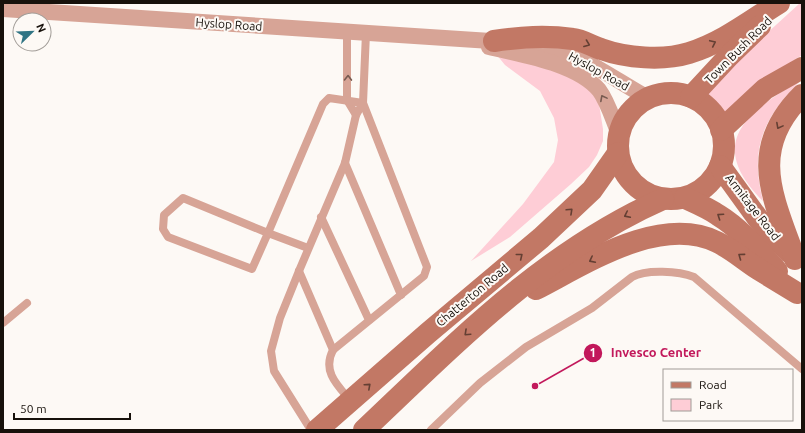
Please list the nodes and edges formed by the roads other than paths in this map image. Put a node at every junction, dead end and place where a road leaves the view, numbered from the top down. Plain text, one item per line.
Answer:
1 (779, 3) edge
2 (785, 3) edge
3 (3, 9) edge
4 (347, 32) junction
5 (366, 33) junction
6 (454, 39) junction
7 (494, 41) junction
8 (802, 68) edge
9 (802, 95) edge
10 (691, 97) junction
11 (648, 98) junction
12 (347, 100) junction
13 (363, 103) junction
14 (356, 115) junction
15 (721, 130) junction
16 (618, 144) junction
17 (345, 163) junction
18 (720, 166) junction
19 (685, 198) junction
20 (663, 199) junction
21 (321, 217) junction
22 (268, 234) junction
23 (308, 248) junction
24 (799, 263) edge
25 (298, 271) junction
26 (401, 295) junction
27 (799, 296) edge
28 (27, 303) dead end
29 (488, 313) junction
30 (369, 320) junction
31 (3, 323) edge
32 (333, 350) junction
33 (802, 369) edge
34 (351, 401) junction
35 (311, 430) edge
36 (317, 430) edge
37 (364, 430) edge
38 (431, 430) edge

7 -> 1 street
2 - 10 street, Town Bush Road
3 - 4 street, Hyslop Road
4 - 5 street, Hyslop Road
12 -> 4 lane
5 - 6 street, Hyslop Road
5 - 13 lane
6 - 7 street, Hyslop Road
16 -> 6 street, Hyslop Road
7 - 11 street, Hyslop Road
8 - 15 street
9 -> 24 street
10 - 11 street
10 - 15 street
11 - 16 street
12 - 13 lane
12 - 14 lane
12 - 22 lane
13 - 14 lane
13 - 26 lane
14 - 17 lane
15 - 18 street
16 - 20 street
34 -> 16 street, Chatterton Road
17 - 21 lane
17 - 26 lane
18 - 19 street
18 - 24 street, Armitage Road
19 - 20 street
27 -> 19 street, Armitage Road
20 -> 29 street, Chatterton Road
21 - 23 lane
21 - 30 lane
22 - 22 lane
22 - 23 lane
23 - 25 lane
25 - 32 lane
25 - 35 lane
26 - 30 lane
27 -> 29 street
28 - 31 lane
29 -> 37 street, Chatterton Road
30 - 32 lane
32 - 34 lane
33 - 38 lane
34 - 36 street, Chatterton Road

